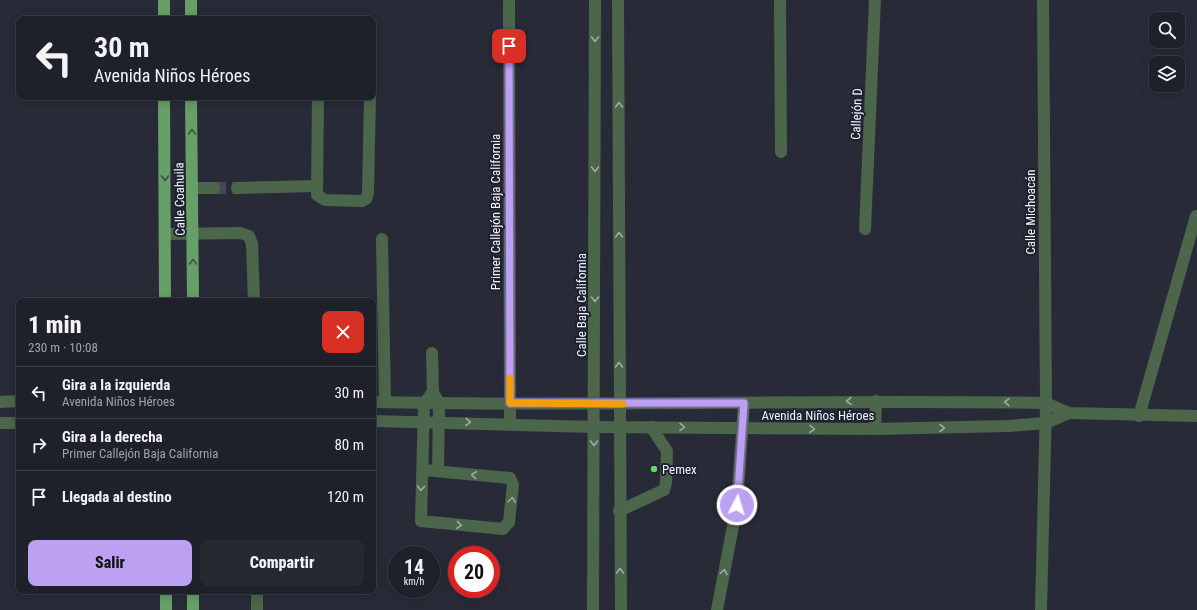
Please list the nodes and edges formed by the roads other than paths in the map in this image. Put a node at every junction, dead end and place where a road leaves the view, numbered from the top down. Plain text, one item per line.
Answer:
1 (164, 0) edge
2 (191, 0) edge
3 (509, 0) edge
4 (595, 0) edge
5 (618, 0) edge
6 (780, 0) edge
7 (875, 0) edge
8 (1043, 0) edge
9 (164, 16) edge
10 (191, 16) edge
11 (164, 100) edge
12 (191, 100) edge
13 (318, 100) edge
14 (370, 100) edge
15 (781, 152) dead end
16 (316, 186) junction
17 (192, 188) junction
18 (214, 188) tunnel mouth
19 (238, 188) tunnel mouth
20 (1196, 216) edge
21 (865, 229) dead end
22 (165, 234) junction
23 (193, 234) junction
24 (382, 239) dead end
25 (165, 298) edge
26 (193, 298) edge
27 (254, 298) edge
28 (432, 353) dead end
29 (433, 392) junction
30 (16, 401) edge
31 (876, 401) junction
32 (0, 402) edge
33 (376, 402) edge
34 (386, 402) junction
35 (424, 403) junction
36 (440, 403) junction
37 (510, 403) junction
38 (594, 403) junction
39 (744, 403) junction
40 (1046, 403) junction
41 (620, 404) junction
42 (1069, 413) junction
43 (1139, 416) junction
44 (1197, 416) edge
45 (376, 421) edge
46 (424, 422) junction
47 (440, 422) junction
48 (16, 423) edge
49 (1046, 423) junction
50 (0, 424) edge
51 (510, 424) junction
52 (594, 427) junction
53 (619, 427) junction
54 (651, 427) junction
55 (743, 428) junction
56 (875, 429) junction
57 (423, 470) junction
58 (438, 471) junction
59 (619, 511) junction
60 (166, 594) edge
61 (193, 594) edge
62 (257, 594) edge
63 (166, 610) edge
64 (193, 610) edge
65 (257, 610) edge
66 (593, 610) edge
67 (621, 610) edge
68 (716, 610) edge
69 (1041, 610) edge

1 - 9 main road
2 - 10 main road
3 - 37 street, Primer Callejón Baja California
4 -> 38 street, Calle Baja California
41 -> 5 street
6 - 15 street
7 - 21 street, Callejón D
8 - 40 street, Calle Michoacán
11 -> 22 main road, Calle Coahuila
17 -> 12 main road, Calle Coahuila
13 - 16 street
14 - 16 street
16 - 19 street
17 - 18 street
17 - 23 main road, Calle Coahuila
20 - 43 street
22 - 23 street
22 - 25 main road, Calle Coahuila
26 -> 23 main road, Calle Coahuila
23 - 27 street
24 - 34 street
28 - 29 street
29 - 35 street
29 - 36 street
30 - 32 street
31 -> 39 street, Avenida Niños Héroes
40 -> 31 street, Avenida Niños Héroes
31 - 56 street
33 - 34 street, Avenida Niños Héroes
34 - 35 street, Avenida Niños Héroes
35 - 36 street, Avenida Niños Héroes
35 - 46 street
36 - 37 street, Avenida Niños Héroes
36 - 47 street
37 - 38 street, Avenida Niños Héroes
37 - 51 street, Primer Callejón Baja California
38 - 41 street, Avenida Niños Héroes
38 - 52 street, Calle Baja California
39 - 41 street, Avenida Niños Héroes
39 - 55 street
40 - 42 street, Avenida Niños Héroes
40 - 49 street, Calle Michoacán
41 - 53 street
42 - 43 street, Avenida Niños Héroes
42 - 49 street, Avenida Niños Héroes
43 - 44 street, Avenida Niños Héroes
45 - 46 street, Avenida Niños Héroes
46 - 47 street, Avenida Niños Héroes
46 - 57 street
47 -> 51 street, Avenida Niños Héroes
47 - 58 street
48 - 50 street
56 -> 49 street, Avenida Niños Héroes
49 - 69 street, Calle Michoacán
51 - 52 street, Avenida Niños Héroes
52 - 53 street, Avenida Niños Héroes
52 -> 66 street, Calle Baja California
53 - 54 street, Avenida Niños Héroes
53 - 59 street
54 -> 55 street, Avenida Niños Héroes
54 - 59 street
55 -> 56 street, Avenida Niños Héroes
68 -> 55 street
57 - 58 street
57 -> 58 street
67 -> 59 street
60 - 63 main road
61 - 64 main road
62 - 65 street

